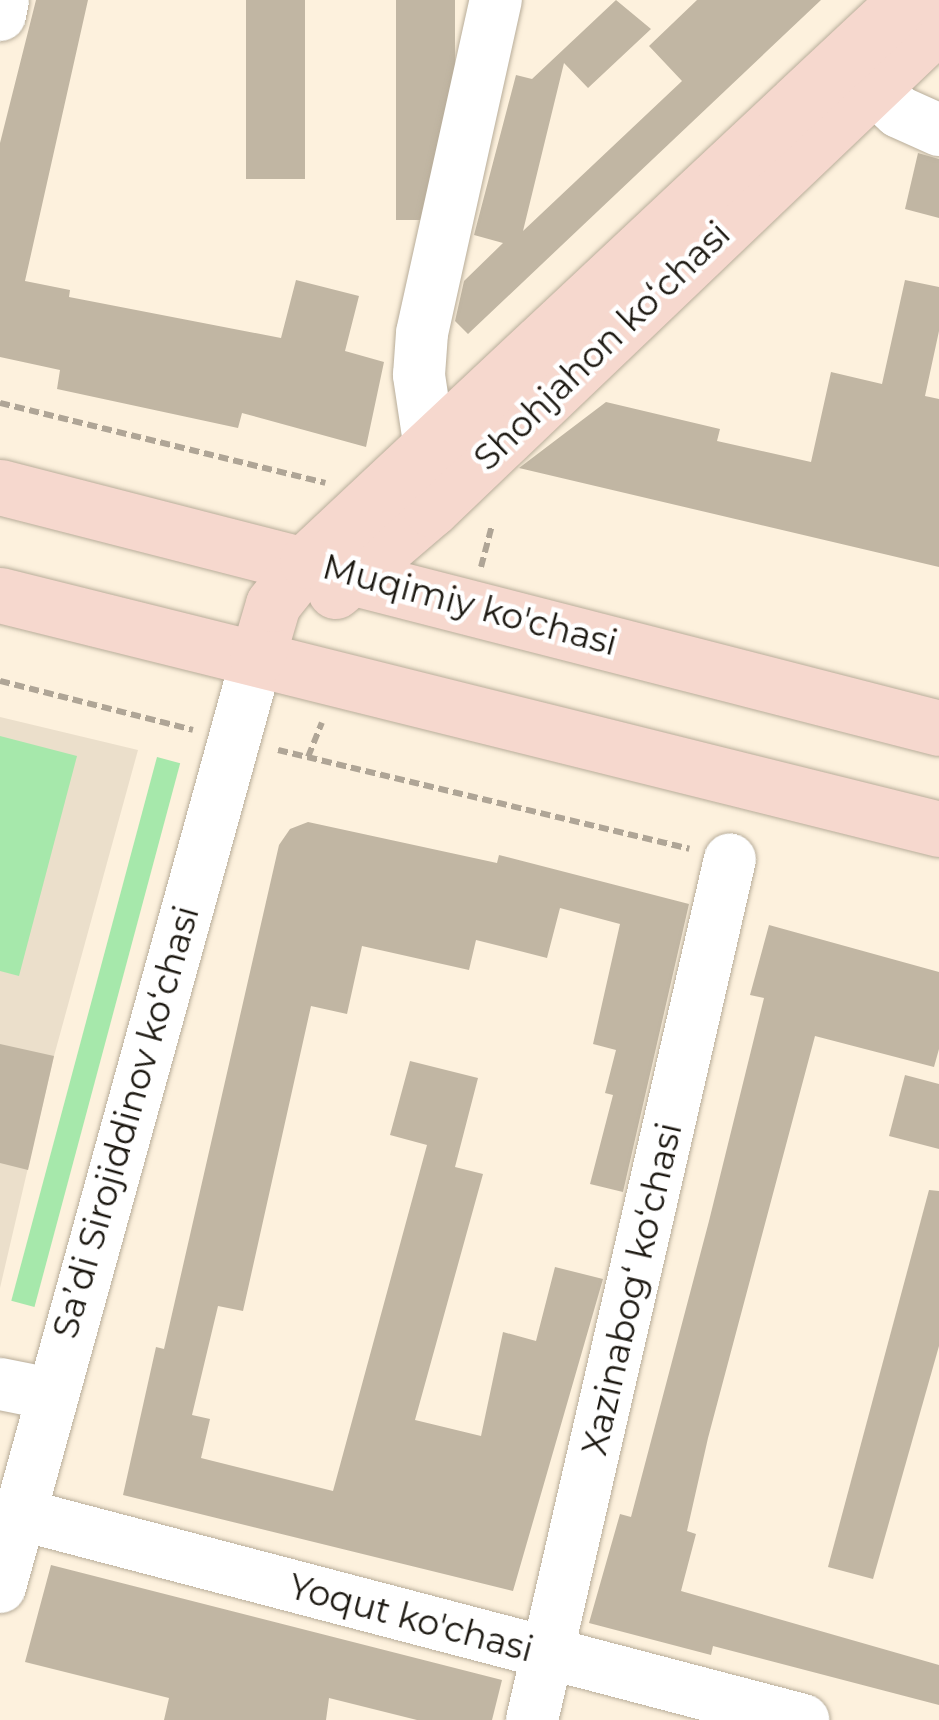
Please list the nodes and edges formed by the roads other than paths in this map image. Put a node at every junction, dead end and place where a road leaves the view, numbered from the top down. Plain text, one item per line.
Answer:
1 (4, 0) edge
2 (496, 0) edge
3 (906, 0) edge
4 (0, 15) edge
5 (939, 24) edge
6 (857, 75) junction
7 (939, 130) edge
8 (430, 449) junction
9 (0, 486) edge
10 (405, 503) junction
11 (307, 562) junction
12 (463, 584) junction
13 (0, 594) edge
14 (257, 658) junction
15 (939, 728) edge
16 (939, 830) edge
17 (730, 859) road end
18 (0, 1384) edge
19 (50, 1394) junction
20 (19, 1514) junction
21 (0, 1587) edge
22 (548, 1654) junction
23 (532, 1720) edge
24 (803, 1720) edge

1 - 4 street
2 - 8 street
3 - 6 main road, Shohjahon koʻchasi
5 - 6 main road, Shohjahon koʻchasi
6 - 7 street
6 - 8 main road, Shohjahon koʻchasi
6 - 10 main road, Shohjahon koʻchasi
8 - 10 main road, Shohjahon koʻchasi
9 - 11 main road, Muqimiy ko'chasi
10 - 11 main road, Shohjahon koʻchasi
10 - 12 main road
11 - 12 main road, Muqimiy ko'chasi
11 - 14 main road, Shohjahon koʻchasi
11 - 14 main road
12 - 15 main road, Muqimiy ko'chasi
13 - 14 main road
14 - 16 main road
14 - 19 street, Saʼdi Sirojiddinov koʻchasi
17 - 22 street, Xazinabog‘ ko‘chasi
18 - 19 street
19 - 20 street, Saʼdi Sirojiddinov koʻchasi
20 - 21 street, Saʼdi Sirojiddinov koʻchasi
20 - 22 street, Yoqut ko'chasi
22 - 23 street, Xazinabog‘ ko‘chasi
22 - 24 street, Yoqut ko'chasi

